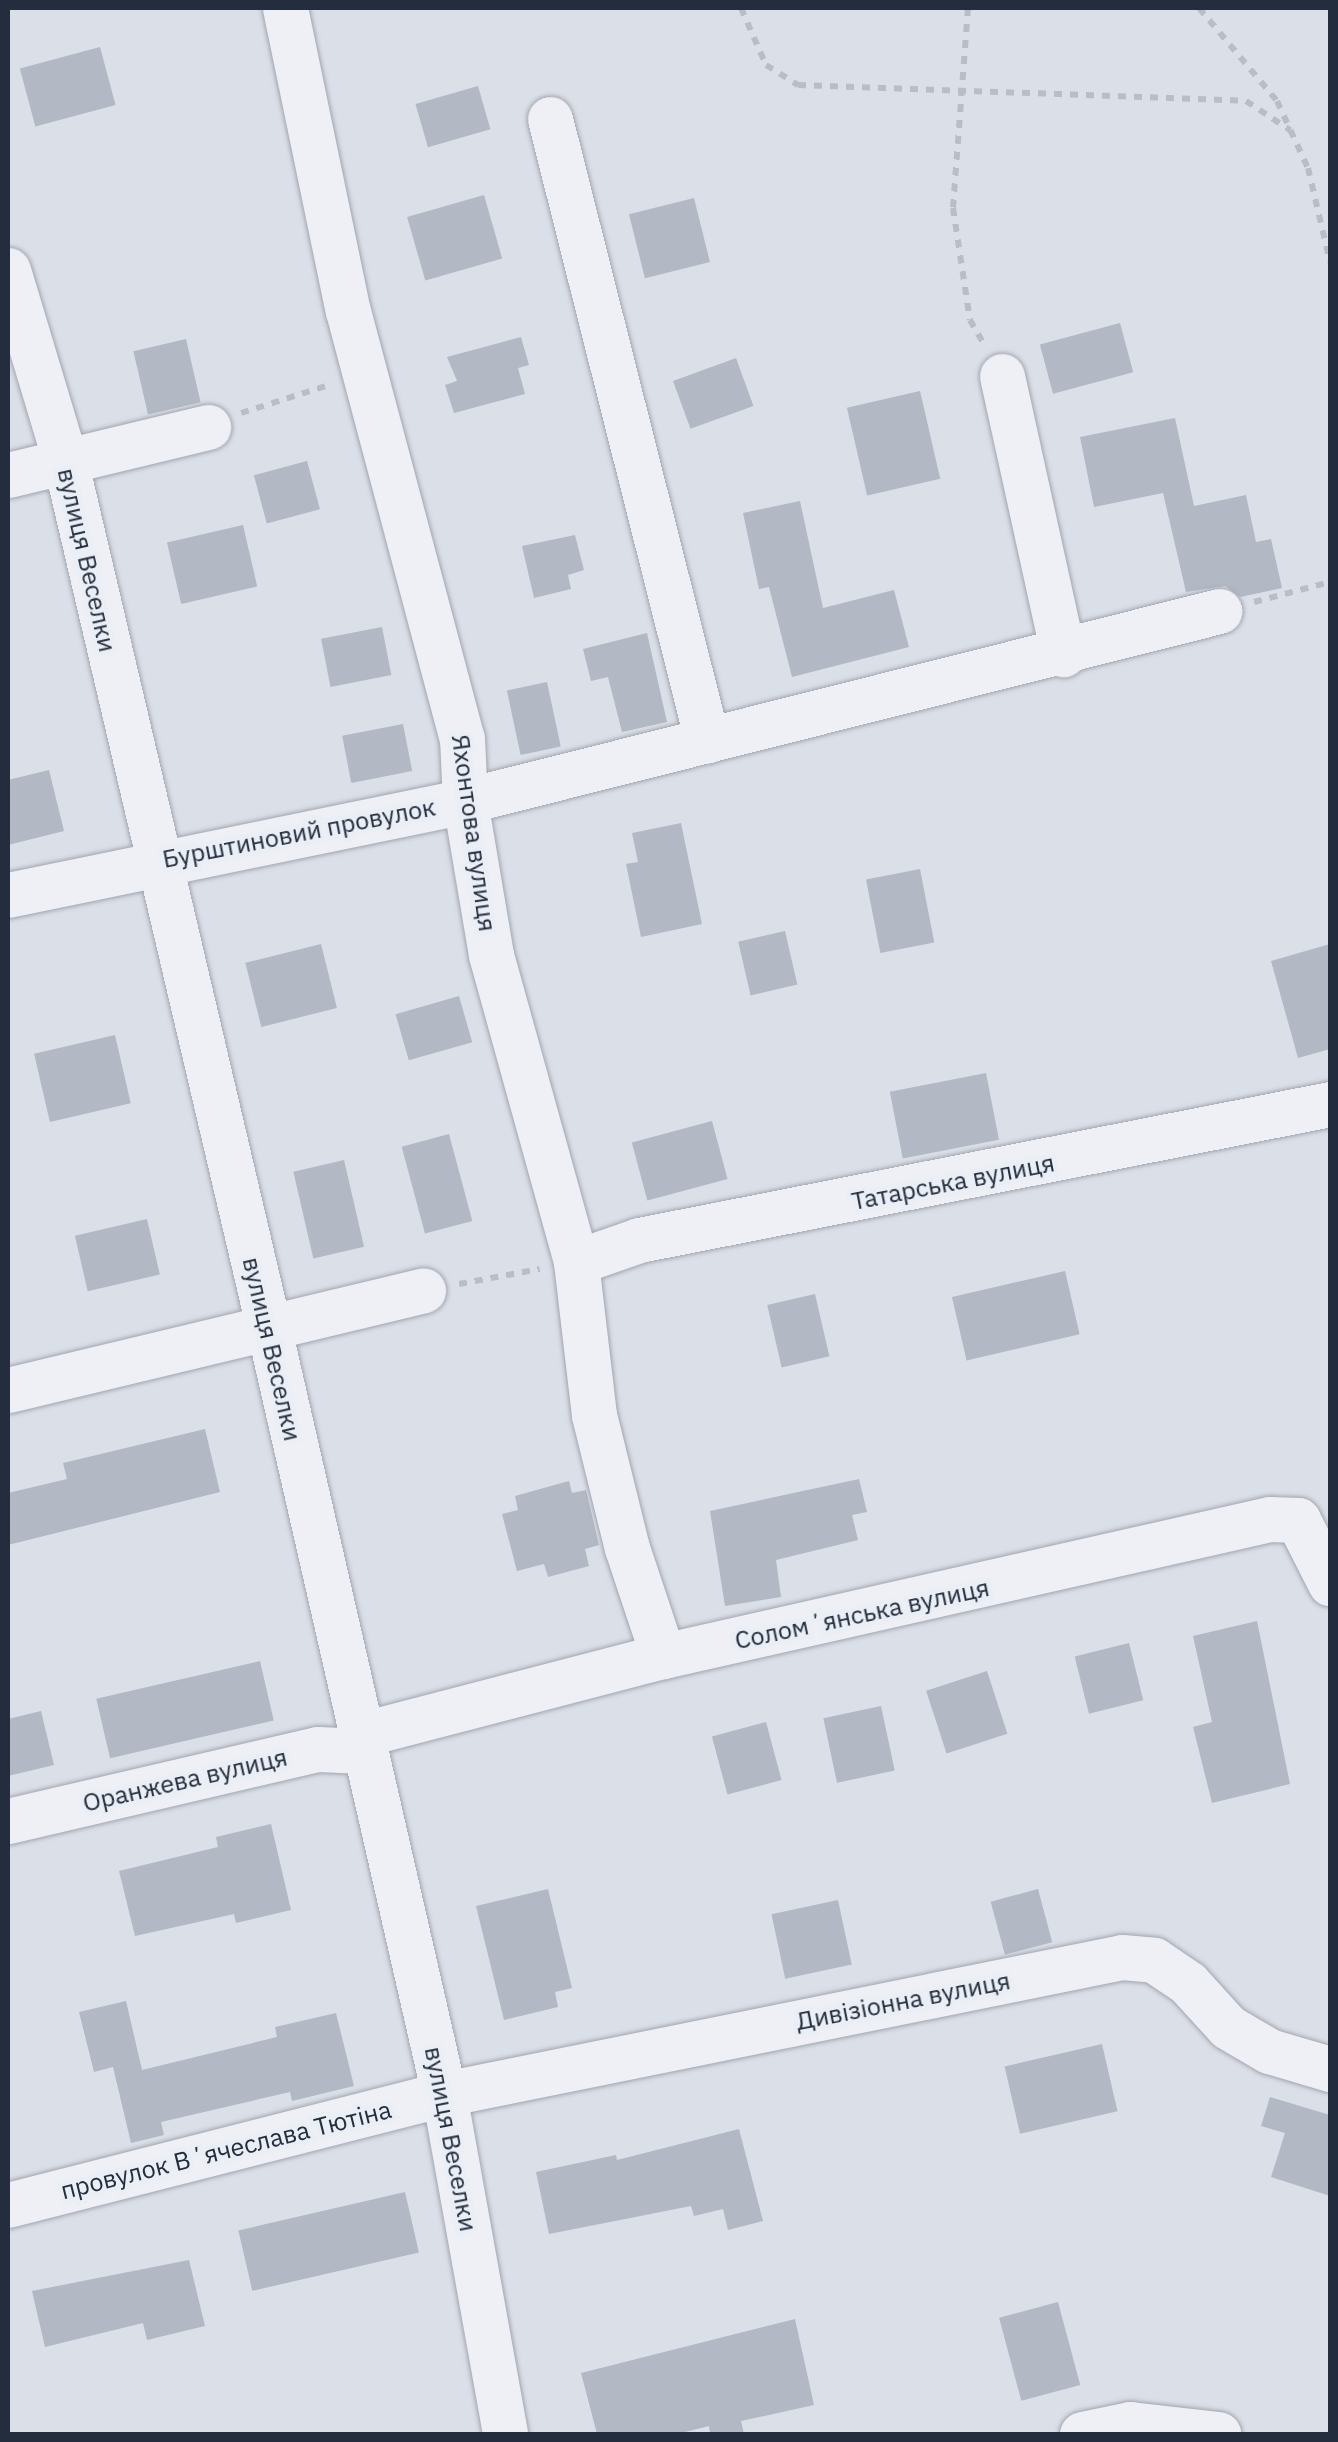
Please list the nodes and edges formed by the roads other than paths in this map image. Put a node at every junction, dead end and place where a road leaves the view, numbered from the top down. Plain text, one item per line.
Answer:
1 (285, 8) edge
2 (550, 119) dead end
3 (8, 270) edge
4 (1002, 376) road end
5 (208, 428) road end
6 (65, 460) junction
7 (8, 475) edge
8 (1219, 611) road end
9 (1063, 654) junction
10 (707, 740) junction
11 (464, 802) junction
12 (156, 859) junction
13 (8, 895) edge
14 (1330, 1104) edge
15 (576, 1262) junction
16 (424, 1290) road end
17 (268, 1325) junction
18 (8, 1390) edge
19 (1330, 1583) edge
20 (663, 1656) junction
21 (362, 1742) junction
22 (8, 1821) edge
23 (1330, 2069) edge
24 (444, 2094) junction
25 (8, 2205) edge
26 (505, 2434) edge
27 (1082, 2434) edge
28 (1218, 2434) edge

1 - 11 street, Яхонтова вулиця
2 - 10 street
3 - 6 street, вулиця Веселки
4 - 9 street
5 - 6 street
6 - 7 street
6 - 12 street, вулиця Веселки
8 - 9 street, Бурштиновий провулок
9 - 10 street, Бурштиновий провулок
10 - 11 street, Бурштиновий провулок
11 - 12 street, Бурштиновий провулок
11 - 15 street, Яхонтова вулиця
12 - 13 street, Бурштиновий провулок
12 - 17 street, вулиця Веселки
14 - 15 street, Татарська вулиця
15 - 20 street, Яхонтова вулиця
16 - 17 street
17 - 18 street
17 - 21 street, вулиця Веселки
19 - 20 street, Соломʼянська вулиця
20 - 21 street, Соломʼянська вулиця
21 - 22 street, Оранжева вулиця
21 - 24 street, вулиця Веселки
23 - 24 street, Дивізіонна вулиця
24 - 25 street, провулок Вʼячеслава Тютіна
24 - 26 street, вулиця Веселки
27 - 28 street

